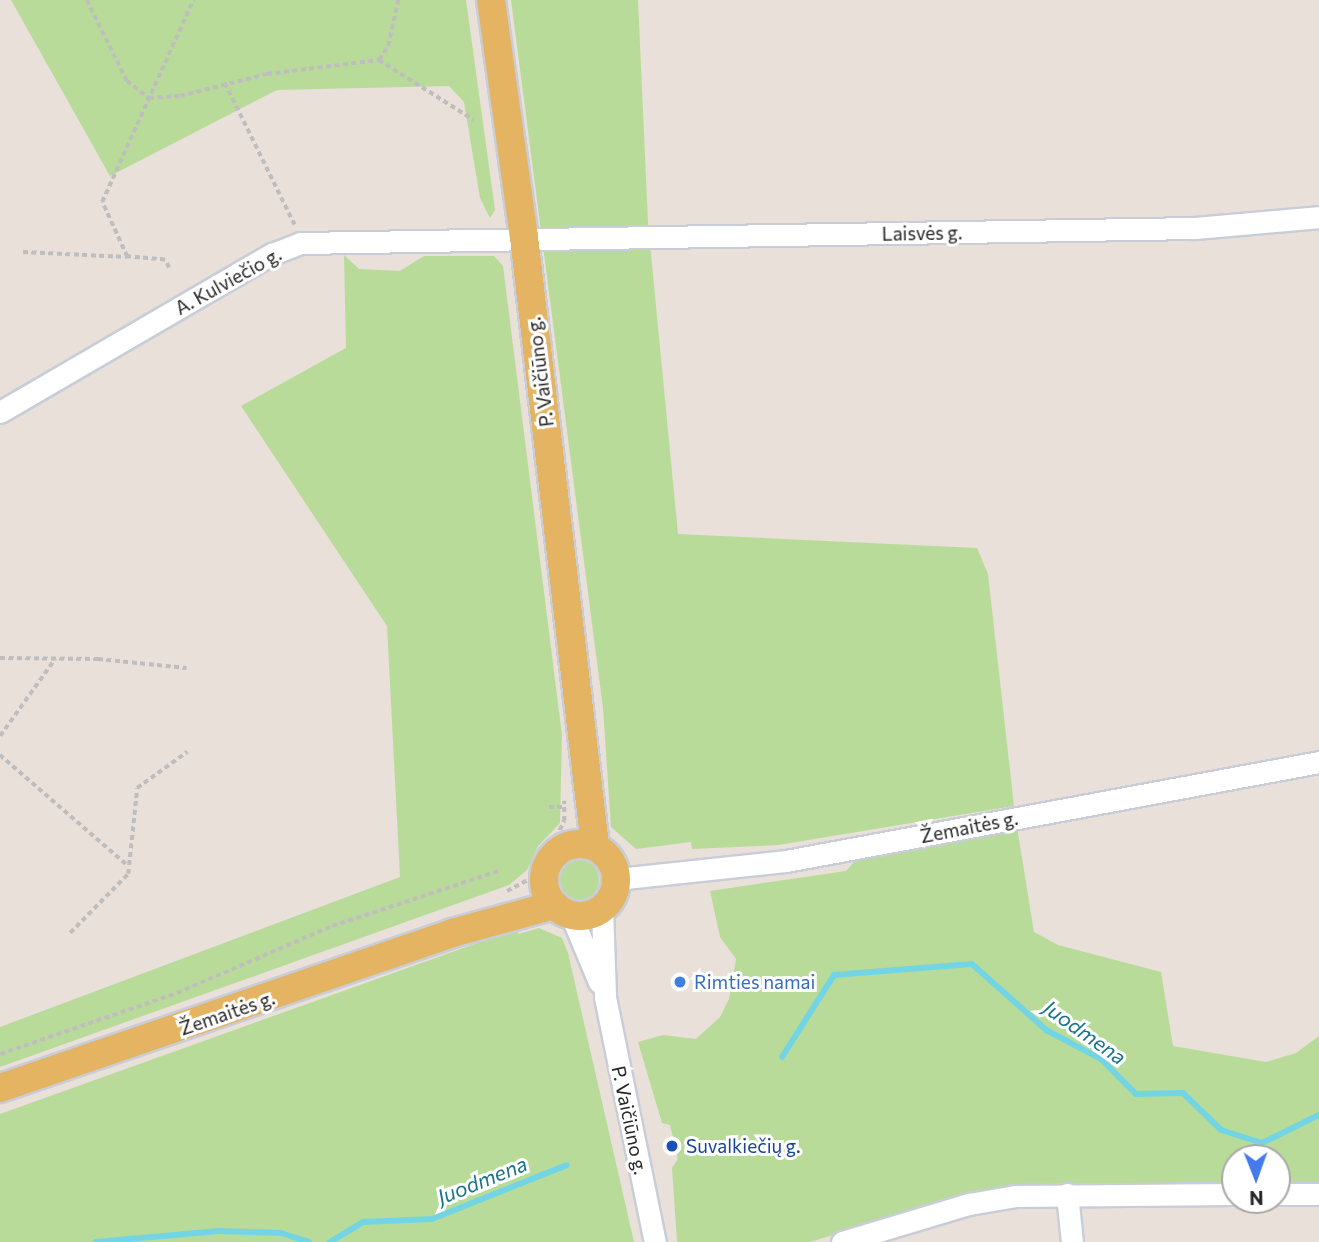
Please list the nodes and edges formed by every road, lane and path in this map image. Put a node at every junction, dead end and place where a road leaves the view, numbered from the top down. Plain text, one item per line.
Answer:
1 (87, 0) edge
2 (193, 0) edge
3 (398, 0) edge
4 (491, 0) edge
5 (379, 60) junction
6 (225, 83) junction
7 (149, 98) junction
8 (474, 120) dead end
9 (1319, 217) edge
10 (297, 230) dead end
11 (524, 237) junction
12 (23, 252) dead end
13 (127, 257) junction
14 (169, 268) dead end
15 (0, 412) edge
16 (0, 658) edge
17 (55, 659) junction
18 (187, 668) dead end
19 (0, 736) edge
20 (187, 752) dead end
21 (0, 755) edge
22 (1319, 762) edge
23 (581, 840) junction
24 (129, 866) junction
25 (498, 870) dead end
26 (623, 878) junction
27 (553, 904) junction
28 (601, 916) junction
29 (70, 933) dead end
30 (605, 997) junction
31 (0, 1054) edge
32 (0, 1088) edge
33 (1067, 1194) junction
34 (1221, 1194) edge
35 (1291, 1194) edge
36 (1319, 1194) edge
37 (655, 1242) edge
38 (842, 1242) edge
39 (1072, 1242) edge

1 - 7 path
2 - 7 path
3 - 5 path
4 - 11 main road, P. Vaičiūno g.
5 - 6 path
5 - 8 path
6 - 7 path
6 - 10 path
7 - 13 path
9 - 11 street, Laisvės g.
11 - 15 street, A. Kulviečio g.
11 - 23 main road, P. Vaičiūno g.
12 - 13 path
13 - 14 path
16 - 17 path
17 - 18 path
17 - 19 path
20 - 24 path
21 - 24 path
22 - 26 street, Žemaitės g.
23 - 26 main road
23 - 26 path
23 - 27 main road
23 - 27 path
24 - 29 path
25 - 31 path
26 - 28 main road
26 - 28 path
27 - 28 main road, Žemaitės g.
27 - 28 path
27 - 30 street, P. Vaičiūno g.
27 - 32 main road, Žemaitės g.
28 - 30 street, P. Vaičiūno g.
30 - 37 street, P. Vaičiūno g.
33 - 34 street
33 - 38 street
33 - 39 street
35 - 36 street

